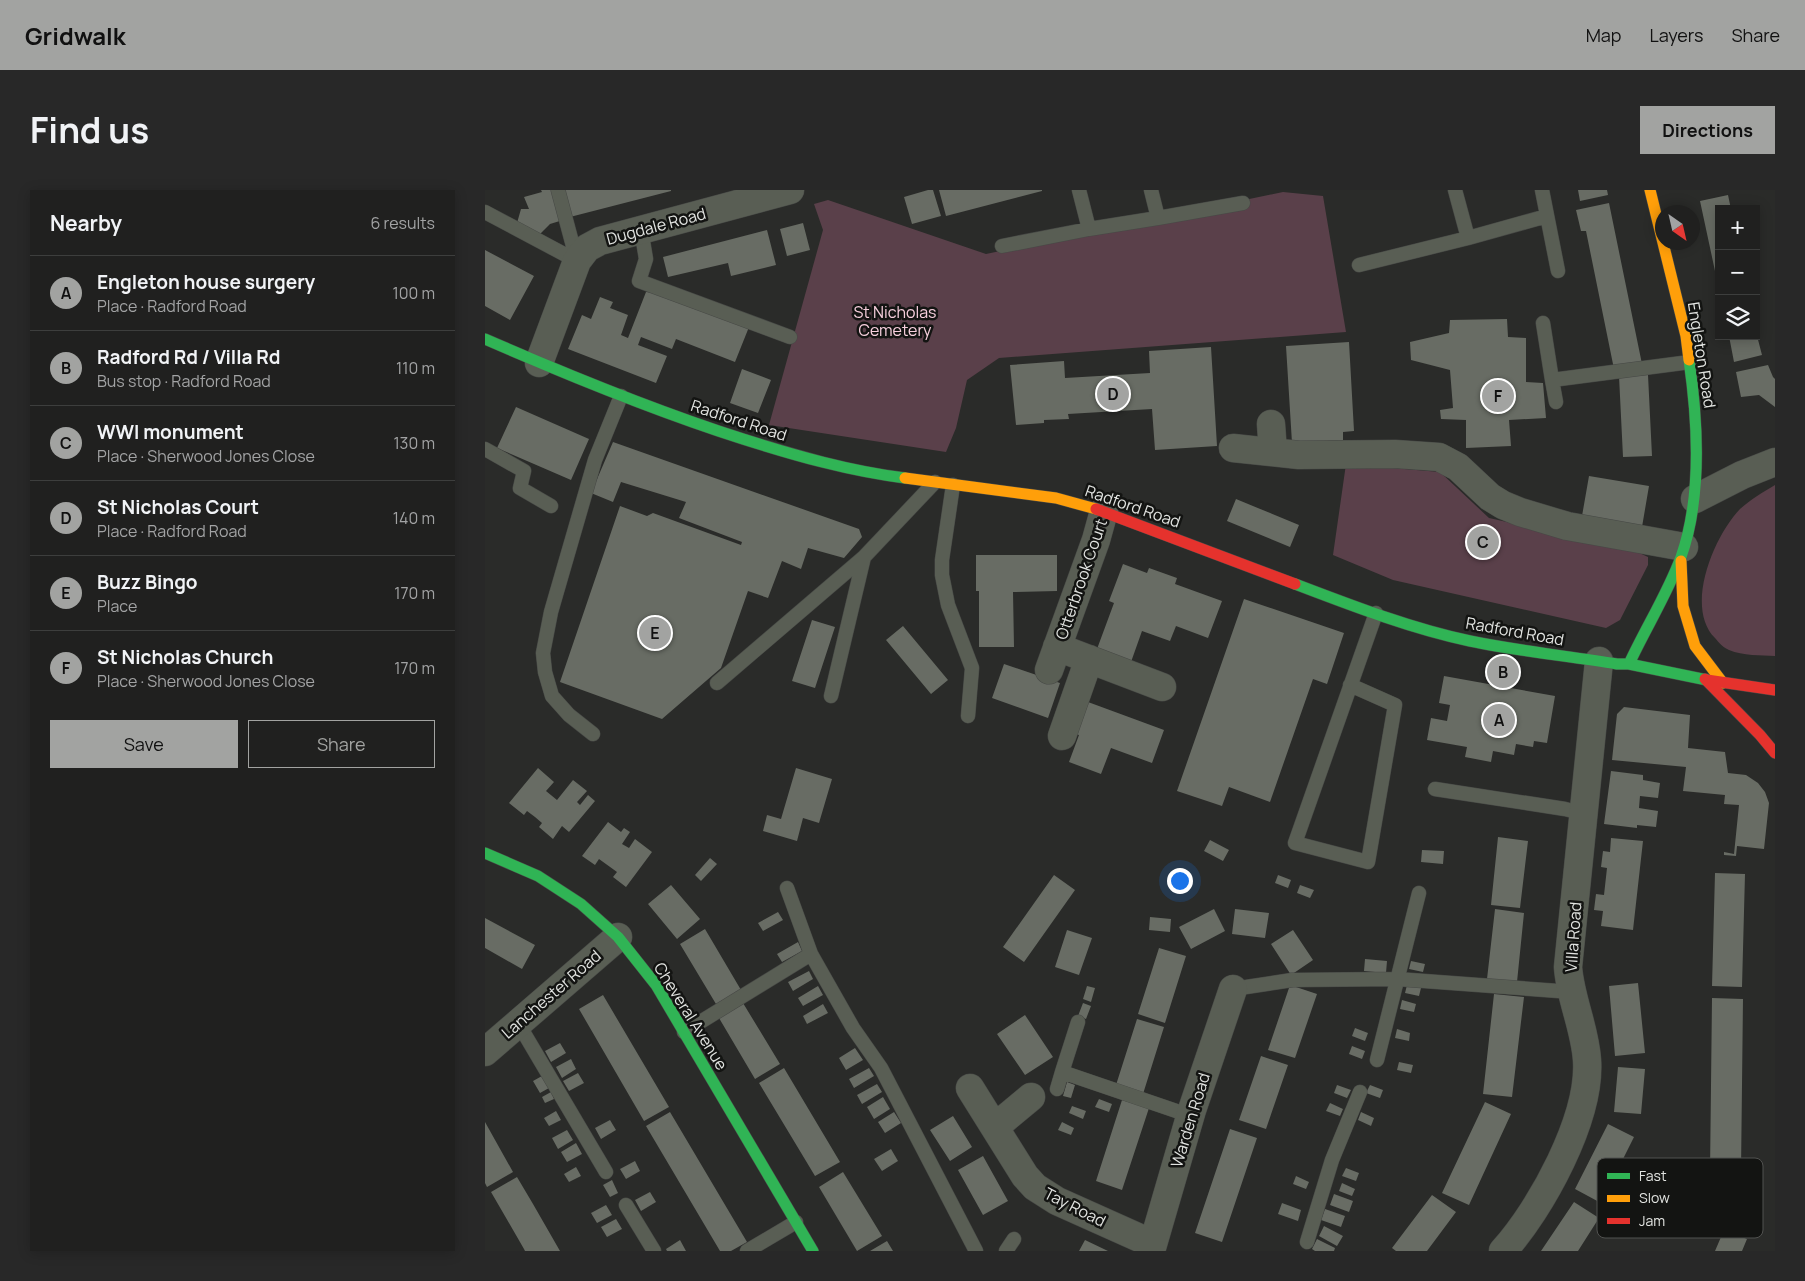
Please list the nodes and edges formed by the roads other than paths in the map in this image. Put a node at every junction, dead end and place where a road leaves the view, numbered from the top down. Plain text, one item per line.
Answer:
1 (558, 190) edge
2 (790, 190) edge
3 (1079, 190) edge
4 (1151, 190) edge
5 (1455, 190) edge
6 (1542, 190) edge
7 (1649, 190) edge
8 (1243, 203) dead end
9 (485, 212) edge
10 (1547, 216) junction
11 (1158, 218) junction
12 (641, 229) junction
13 (1089, 229) junction
14 (1468, 238) junction
15 (1002, 246) dead end
16 (577, 261) junction
17 (1359, 265) dead end
18 (1558, 271) dead end
19 (1543, 323) dead end
20 (790, 337) dead end
21 (487, 346) edge
22 (1690, 362) junction
23 (539, 363) junction
24 (1552, 380) junction
25 (621, 396) junction
26 (1556, 402) dead end
27 (1271, 424) dead end
28 (1233, 448) dead end
29 (485, 449) edge
30 (1273, 452) junction
31 (1775, 462) edge
32 (935, 482) junction
33 (953, 485) junction
34 (1695, 499) junction
35 (551, 506) dead end
36 (1104, 511) junction
37 (1682, 552) junction
38 (863, 557) junction
39 (1377, 613) junction
40 (1089, 659) junction
41 (1599, 661) junction
42 (1629, 664) junction
43 (1705, 680) junction
44 (1723, 683) junction
45 (717, 684) dead end
46 (1350, 685) junction
47 (1162, 687) dead end
48 (1771, 689) edge
49 (831, 696) dead end
50 (1775, 699) edge
51 (968, 716) dead end
52 (593, 734) dead end
53 (1062, 736) dead end
54 (1775, 753) edge
55 (1435, 789) dead end
56 (1585, 814) junction
57 (485, 853) edge
58 (787, 888) dead end
59 (1419, 893) dead end
60 (618, 937) junction
61 (811, 954) junction
62 (1397, 979) junction
63 (1233, 989) joint
64 (1572, 992) junction
65 (1078, 1022) dead end
66 (518, 1023) junction
67 (684, 1032) junction
68 (485, 1052) edge
69 (1377, 1060) dead end
70 (1062, 1072) junction
71 (971, 1088) dead end
72 (1057, 1089) dead end
73 (1360, 1092) dead end
74 (1031, 1097) dead end
75 (1191, 1116) junction
76 (995, 1127) junction
77 (606, 1172) dead end
78 (626, 1205) dead end
79 (796, 1222) junction
80 (1014, 1239) dead end
81 (1307, 1242) dead end
82 (1152, 1247) edge
83 (654, 1251) edge
84 (747, 1251) edge
85 (813, 1251) edge
86 (976, 1251) edge
87 (1006, 1251) edge
88 (1503, 1251) edge

1 - 16 lane
2 - 12 street, Dugdale Road
3 - 13 lane
4 - 11 lane
5 - 14 lane
6 - 10 lane
7 - 22 main road, Engleton Road
8 - 11 lane
9 - 16 lane
10 - 14 lane
10 - 18 lane
11 - 13 lane
12 - 16 street, Dugdale Road
12 - 20 lane
13 - 15 lane
14 - 17 lane
16 - 23 street, Dugdale Road
19 - 24 lane
21 - 23 main road, Radford Road
22 - 24 lane
22 - 34 main road, Engleton Road
23 - 25 main road, Radford Road
24 - 26 lane
25 - 32 main road, Radford Road
25 - 52 lane
27 - 30 street
28 - 30 street
29 - 35 lane
30 - 37 street
31 - 34 street
32 - 33 main road, Radford Road
32 - 38 lane
33 - 36 main road, Radford Road
33 - 51 lane
34 - 37 main road, Engleton Road
36 - 39 main road, Radford Road
36 - 40 street, Otterbrook Court
37 - 42 main road, Engleton Road
37 - 44 main road, Engleton Road
38 - 45 lane
38 - 49 lane
39 - 41 main road, Radford Road
39 - 46 lane
40 - 47 street, Otterbrook Court
40 - 53 street
41 - 42 main road, Radford Road
41 - 56 street, Villa Road
42 - 43 main road, Radford Road
43 - 44 main road, Radford Road
43 - 54 main road
44 - 48 main road, Radford Road
46 - 46 lane
48 - 50 main road
55 - 56 lane
56 - 64 street, Villa Road
57 - 60 main road, Cheveral Avenue
58 - 61 lane
59 - 62 lane
60 - 66 street, Lanchester Road
60 - 67 main road, Cheveral Avenue
61 - 67 lane
61 - 86 lane
62 - 63 lane
62 - 64 lane
62 - 69 lane
63 - 75 street, Warden Road
64 - 88 street, Villa Road
65 - 70 lane
66 - 68 street, Lanchester Road
66 - 77 lane
67 - 79 main road, Cheveral Avenue
70 - 72 lane
70 - 75 lane
71 - 76 street, Tay Road
73 - 81 lane
74 - 76 street
75 - 82 street, Warden Road
76 - 82 street, Tay Road
78 - 83 lane
79 - 84 lane
79 - 85 main road, Cheveral Avenue
80 - 87 lane

